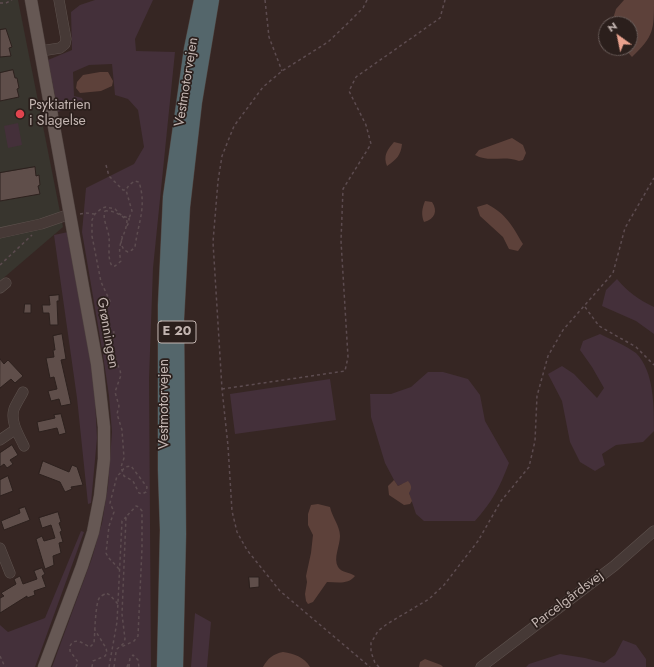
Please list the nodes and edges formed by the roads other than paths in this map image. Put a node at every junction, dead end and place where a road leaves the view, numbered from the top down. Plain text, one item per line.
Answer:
1 (31, 0) edge
2 (59, 0) edge
3 (194, 0) edge
4 (201, 0) edge
5 (212, 0) edge
6 (191, 49) junction
7 (41, 51) junction
8 (74, 214) junction
9 (0, 233) edge
10 (23, 392) dead end
11 (16, 429) junction
12 (0, 440) edge
13 (24, 446) dead end
14 (654, 532) edge
15 (0, 548) edge
16 (10, 573) dead end
17 (44, 667) edge
18 (164, 667) edge
19 (176, 667) edge
20 (481, 667) edge

1 - 7 main road, Grønningen
2 - 7 street
3 - 6 highway
4 - 6 highway, Vestmotorvejen / E 20
5 - 19 highway, Vestmotorvejen / E 20
6 - 18 highway, Vestmotorvejen / E 20
7 - 8 main road, Grønningen
8 - 9 street
8 - 17 main road, Grønningen
10 - 11 street
11 - 12 street
11 - 13 street
14 - 20 street, Parcelgårdsvej
15 - 16 street

